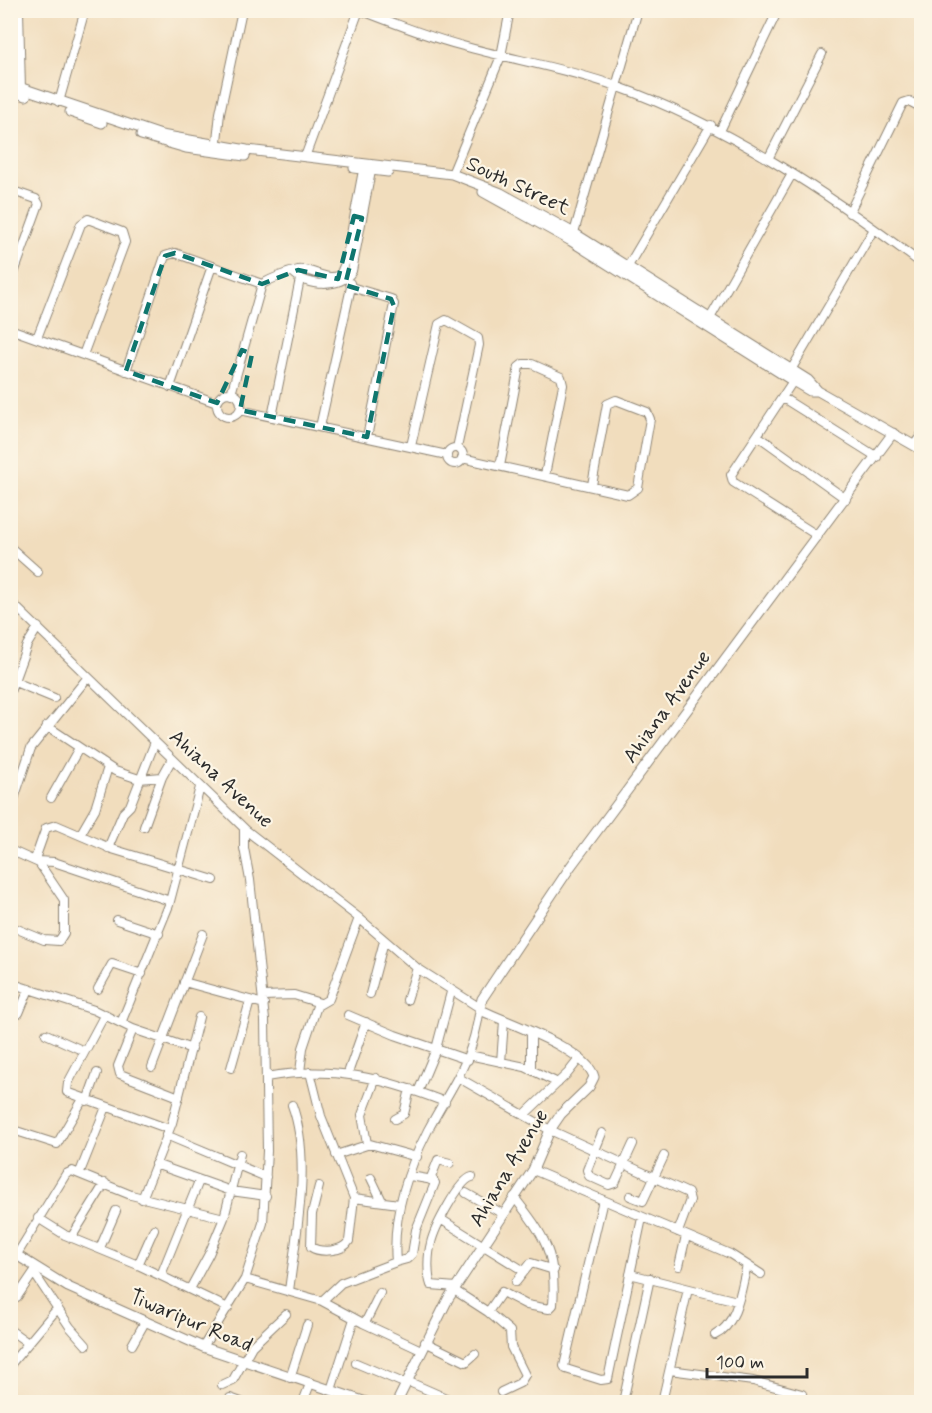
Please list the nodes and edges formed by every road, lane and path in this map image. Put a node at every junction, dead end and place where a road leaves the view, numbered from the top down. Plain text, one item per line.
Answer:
1 (19, 10) edge
2 (242, 10) edge
3 (359, 10) edge
4 (510, 10) edge
5 (638, 10) edge
6 (778, 10) edge
7 (83, 17) dead end
8 (822, 54) dead end
9 (501, 56) junction
10 (10, 84) edge
11 (616, 86) junction
12 (10, 91) edge
13 (21, 92) junction
14 (60, 102) junction
15 (921, 108) edge
16 (711, 125) junction
17 (720, 131) junction
18 (216, 148) junction
19 (305, 157) junction
20 (768, 159) junction
21 (367, 167) junction
22 (452, 174) junction
23 (792, 174) junction
24 (10, 190) edge
25 (849, 213) junction
26 (358, 217) junction
27 (874, 229) junction
28 (573, 237) junction
29 (921, 264) edge
30 (212, 267) junction
31 (627, 268) junction
32 (293, 272) junction
33 (300, 279) junction
34 (350, 283) junction
35 (10, 284) edge
36 (262, 284) junction
37 (709, 320) junction
38 (10, 329) edge
39 (37, 338) junction
40 (83, 355) junction
41 (791, 370) junction
42 (126, 371) junction
43 (793, 381) junction
44 (170, 387) junction
45 (818, 391) junction
46 (231, 394) junction
47 (783, 398) junction
48 (217, 403) junction
49 (240, 410) junction
50 (272, 417) junction
51 (320, 427) junction
52 (893, 433) junction
53 (921, 434) edge
54 (758, 436) junction
55 (367, 437) junction
56 (411, 446) junction
57 (457, 448) junction
58 (918, 448) edge
59 (447, 455) junction
60 (877, 457) junction
61 (462, 458) junction
62 (500, 466) junction
63 (545, 475) junction
64 (592, 485) junction
65 (846, 499) junction
66 (818, 536) junction
67 (10, 547) edge
68 (38, 572) dead end
69 (10, 601) edge
70 (17, 607) junction
71 (10, 615) edge
72 (38, 627) junction
73 (88, 677) junction
74 (12, 681) edge
75 (10, 692) edge
76 (54, 698) dead end
77 (46, 726) junction
78 (155, 742) junction
79 (79, 748) junction
80 (172, 759) junction
81 (108, 768) junction
82 (162, 777) junction
83 (139, 779) junction
84 (200, 787) junction
85 (51, 798) dead end
86 (10, 811) edge
87 (144, 827) dead end
88 (244, 828) junction
89 (80, 835) junction
90 (108, 848) junction
91 (10, 850) edge
92 (36, 860) junction
93 (179, 870) junction
94 (214, 880) dead end
95 (170, 901) junction
96 (359, 918) junction
97 (117, 920) dead end
98 (10, 926) edge
99 (159, 934) junction
100 (203, 934) dead end
101 (384, 941) junction
102 (417, 968) junction
103 (142, 974) junction
104 (184, 982) junction
105 (10, 983) edge
106 (98, 988) dead end
107 (29, 989) junction
108 (451, 992) junction
109 (370, 994) dead end
110 (263, 1000) junction
111 (407, 1000) dead end
112 (250, 1001) junction
113 (320, 1003) junction
114 (480, 1008) junction
115 (105, 1014) junction
116 (348, 1015) dead end
117 (10, 1017) edge
118 (199, 1017) dead end
119 (504, 1021) junction
120 (366, 1022) junction
121 (121, 1023) junction
122 (133, 1029) junction
123 (531, 1032) junction
124 (46, 1034) dead end
125 (163, 1040) junction
126 (192, 1049) junction
127 (436, 1049) junction
128 (84, 1051) junction
129 (469, 1058) junction
130 (579, 1059) junction
131 (501, 1062) junction
132 (152, 1067) dead end
133 (231, 1068) dead end
134 (531, 1069) junction
135 (300, 1072) junction
136 (310, 1072) junction
137 (348, 1072) junction
138 (96, 1073) dead end
139 (266, 1077) junction
140 (376, 1078) junction
141 (459, 1078) junction
142 (558, 1083) junction
143 (414, 1091) junction
144 (179, 1096) junction
145 (85, 1100) junction
146 (445, 1102) junction
147 (292, 1105) dead end
148 (106, 1107) junction
149 (525, 1114) junction
150 (395, 1119) dead end
151 (10, 1129) edge
152 (550, 1130) junction
153 (168, 1132) junction
154 (602, 1133) dead end
155 (367, 1144) junction
156 (633, 1144) dead end
157 (594, 1151) junction
158 (240, 1154) dead end
159 (336, 1155) junction
160 (664, 1156) dead end
161 (417, 1157) junction
162 (450, 1163) dead end
163 (155, 1164) junction
164 (237, 1164) junction
165 (624, 1165) junction
166 (534, 1170) junction
167 (80, 1172) junction
168 (410, 1176) junction
169 (266, 1177) junction
170 (472, 1177) dead end
171 (372, 1178) dead end
172 (653, 1178) junction
173 (430, 1180) junction
174 (199, 1181) junction
175 (105, 1184) junction
176 (319, 1186) dead end
177 (231, 1191) junction
178 (466, 1192) dead end
179 (266, 1196) junction
180 (514, 1197) junction
181 (630, 1197) dead end
182 (142, 1198) junction
183 (354, 1198) junction
184 (603, 1200) junction
185 (382, 1201) junction
186 (399, 1204) junction
187 (116, 1211) dead end
188 (189, 1211) junction
189 (503, 1214) junction
190 (38, 1218) junction
191 (224, 1218) junction
192 (642, 1218) junction
193 (442, 1220) junction
194 (154, 1229) dead end
195 (682, 1234) junction
196 (71, 1238) junction
197 (484, 1244) junction
198 (295, 1245) junction
199 (311, 1247) junction
200 (100, 1248) junction
201 (13, 1254) edge
202 (396, 1262) junction
203 (138, 1264) junction
204 (747, 1265) junction
205 (679, 1266) dead end
206 (554, 1270) junction
207 (35, 1271) junction
208 (524, 1271) junction
209 (630, 1274) junction
210 (761, 1274) dead end
211 (161, 1275) junction
212 (650, 1278) junction
213 (245, 1279) junction
214 (516, 1282) dead end
215 (190, 1289) junction
216 (455, 1289) junction
217 (688, 1289) junction
218 (289, 1290) junction
219 (380, 1293) dead end
220 (10, 1299) edge
221 (322, 1301) junction
222 (737, 1301) junction
223 (228, 1308) junction
224 (57, 1309) junction
225 (488, 1312) junction
226 (286, 1314) dead end
227 (354, 1319) junction
228 (145, 1322) junction
229 (363, 1323) junction
230 (307, 1325) dead end
231 (10, 1330) edge
232 (715, 1335) dead end
233 (28, 1343) junction
234 (86, 1345) dead end
235 (132, 1345) dead end
236 (423, 1346) junction
237 (203, 1347) junction
238 (475, 1354) dead end
239 (242, 1362) junction
240 (356, 1363) dead end
241 (10, 1365) edge
242 (670, 1370) junction
243 (290, 1378) junction
244 (406, 1382) junction
245 (310, 1384) junction
246 (222, 1385) dead end
247 (331, 1390) junction
248 (501, 1392) dead end
249 (802, 1395) dead end
250 (230, 1398) dead end
251 (241, 1402) edge
252 (303, 1402) edge
253 (366, 1402) edge
254 (398, 1402) edge
255 (455, 1402) edge
256 (622, 1402) edge
257 (662, 1402) edge

1 - 13 street
2 - 18 street
3 - 9 street
3 - 19 street
4 - 9 street
5 - 11 street
6 - 17 street
7 - 14 street
8 - 20 street
9 - 11 street
9 - 22 street
10 - 13 street, South Street
11 - 16 street
11 - 28 street
12 - 13 street
13 - 14 street, South Street
13 - 18 street
14 - 18 street, South Street
15 - 25 street
16 - 17 street
16 - 31 street
17 - 20 street
18 - 19 street, South Street
18 - 21 street
19 - 21 street, South Street
20 - 23 street
21 - 22 street, South Street
21 - 26 street
21 - 28 street
22 - 28 street, South Street
23 - 25 street
23 - 37 street
24 - 35 street
25 - 27 street
26 - 32 street
26 - 34 street
27 - 29 street
27 - 41 street
28 - 31 street, South Street
28 - 43 street
30 - 36 street
30 - 42 street
30 - 44 street
31 - 37 street, South Street
32 - 33 street
32 - 36 street
33 - 34 street
33 - 50 street
34 - 51 street
34 - 55 street
36 - 46 street
37 - 41 street, South Street
38 - 39 street
39 - 40 street
39 - 40 street
40 - 42 street
41 - 45 street, South Street
42 - 44 street
43 - 45 street
43 - 47 street
44 - 48 street
45 - 52 street, South Street
46 - 48 street
46 - 49 street
47 - 54 street
47 - 60 street
48 - 49 street
49 - 50 street
50 - 51 street
51 - 55 street
52 - 58 street, South Street
52 - 60 street, Ahiana Avenue
53 - 58 street
54 - 65 street
54 - 66 street
55 - 56 street
56 - 57 street
56 - 59 street
57 - 59 street
57 - 61 street
59 - 61 street
60 - 65 street, Ahiana Avenue
61 - 62 street
62 - 63 street
62 - 63 street
63 - 64 street
64 - 64 street
65 - 66 street, Ahiana Avenue
66 - 114 street, Ahiana Avenue
67 - 68 street
69 - 70 street, Ahiana Avenue
70 - 71 street
70 - 72 street, Ahiana Avenue
72 - 73 street, Ahiana Avenue
72 - 74 street
73 - 77 street
73 - 78 street, Ahiana Avenue
74 - 75 street
74 - 76 street
77 - 79 street
77 - 86 street
78 - 80 street, Ahiana Avenue
78 - 83 street
79 - 81 street
79 - 85 street
80 - 82 street
80 - 84 street, Ahiana Avenue
81 - 83 street
81 - 89 street
82 - 83 street
82 - 87 street
83 - 90 street
84 - 88 street, Ahiana Avenue
84 - 93 street
88 - 96 street, Ahiana Avenue
88 - 110 street
89 - 90 street
89 - 92 street
90 - 93 street
91 - 92 street
92 - 95 street
92 - 98 street
93 - 94 street
93 - 95 street
95 - 99 street
96 - 101 street, Ahiana Avenue
96 - 113 street
97 - 99 street
99 - 103 street
100 - 104 street
101 - 102 street, Ahiana Avenue
101 - 109 street
102 - 108 street, Ahiana Avenue
102 - 111 street
103 - 106 street
103 - 121 street
104 - 112 street
104 - 125 street
105 - 107 street
107 - 115 street
107 - 117 street
108 - 114 street, Ahiana Avenue
108 - 127 street
110 - 112 street
110 - 113 street
110 - 139 street
112 - 133 street
113 - 135 street
114 - 119 street, Ahiana Avenue
114 - 129 street
115 - 121 street
115 - 128 street
116 - 120 street
118 - 126 street
119 - 123 street, Ahiana Avenue
119 - 131 street
120 - 127 street
120 - 137 street
121 - 122 street
122 - 125 street
122 - 144 street
123 - 130 street, Ahiana Avenue
123 - 134 street
124 - 128 street
125 - 126 street
125 - 132 street
126 - 144 street
127 - 129 street
127 - 143 street
128 - 145 street
129 - 131 street
129 - 141 street
130 - 142 street
130 - 152 street, Ahiana Avenue
131 - 134 street
134 - 142 street
135 - 136 street
135 - 139 street
136 - 137 street
136 - 159 street
137 - 140 street
138 - 145 street
139 - 169 street
140 - 143 street
140 - 155 street
141 - 146 street
141 - 149 street
142 - 149 street
143 - 146 street
143 - 150 street
144 - 153 street
145 - 148 street
145 - 151 street
146 - 161 street
147 - 198 street
148 - 153 street
148 - 167 street
149 - 152 street
152 - 157 street
152 - 166 street, Ahiana Avenue
153 - 163 street
153 - 164 street
154 - 157 street
155 - 159 street
155 - 161 street
156 - 165 street
157 - 165 street
157 - 165 street
158 - 164 street
159 - 183 street
160 - 172 street
161 - 168 street
162 - 173 street
163 - 174 street
163 - 182 street
164 - 169 street
164 - 177 street
165 - 172 street
166 - 180 street, Ahiana Avenue
166 - 184 street
167 - 175 street
167 - 190 street
168 - 173 street
168 - 186 street
169 - 179 street
170 - 193 street
171 - 185 street
172 - 181 street
172 - 195 street
173 - 202 street
174 - 177 street
174 - 188 street
175 - 182 street
175 - 196 street
176 - 199 street
177 - 179 street
177 - 191 street
178 - 189 street
179 - 213 street
180 - 189 street, Ahiana Avenue
180 - 206 street
182 - 188 street
183 - 185 street
183 - 199 street
184 - 192 street
184 - 209 street
185 - 186 street
186 - 202 street
187 - 200 street
188 - 191 street
188 - 211 street
189 - 197 street, Ahiana Avenue
190 - 196 street
190 - 201 street
191 - 215 street
192 - 195 street
192 - 209 street
193 - 197 street
193 - 216 street
194 - 203 street
195 - 204 street
195 - 205 street
196 - 200 street
197 - 208 street
197 - 216 street, Ahiana Avenue
198 - 199 street
198 - 218 street
200 - 203 street
201 - 207 street, Tiwaripur Road
202 - 221 street
203 - 211 street
204 - 210 street
204 - 222 street
206 - 208 street
206 - 225 street
207 - 220 street
207 - 224 street
207 - 228 street, Tiwaripur Road
208 - 214 street
209 - 212 street
211 - 215 street
212 - 217 street
212 - 256 street
213 - 218 street
213 - 223 street
215 - 223 street
216 - 225 street
216 - 236 street, Ahiana Avenue
217 - 222 street
217 - 242 street
218 - 221 street
219 - 229 street
221 - 227 street
222 - 232 street
223 - 237 street
224 - 233 street
224 - 234 street
225 - 248 street
226 - 239 street
227 - 229 street
227 - 247 street
228 - 235 street
228 - 237 street, Tiwaripur Road
229 - 236 street
230 - 243 street
231 - 233 street
233 - 241 street
236 - 238 street
236 - 244 street, Ahiana Avenue
237 - 239 street, Tiwaripur Road
239 - 243 street, Tiwaripur Road
239 - 246 street
240 - 244 street
242 - 249 street
242 - 257 street
243 - 245 street, Tiwaripur Road
244 - 254 street, Ahiana Avenue
244 - 255 street
245 - 247 street, Tiwaripur Road
245 - 252 street
247 - 253 street, Tiwaripur Road
250 - 251 street

